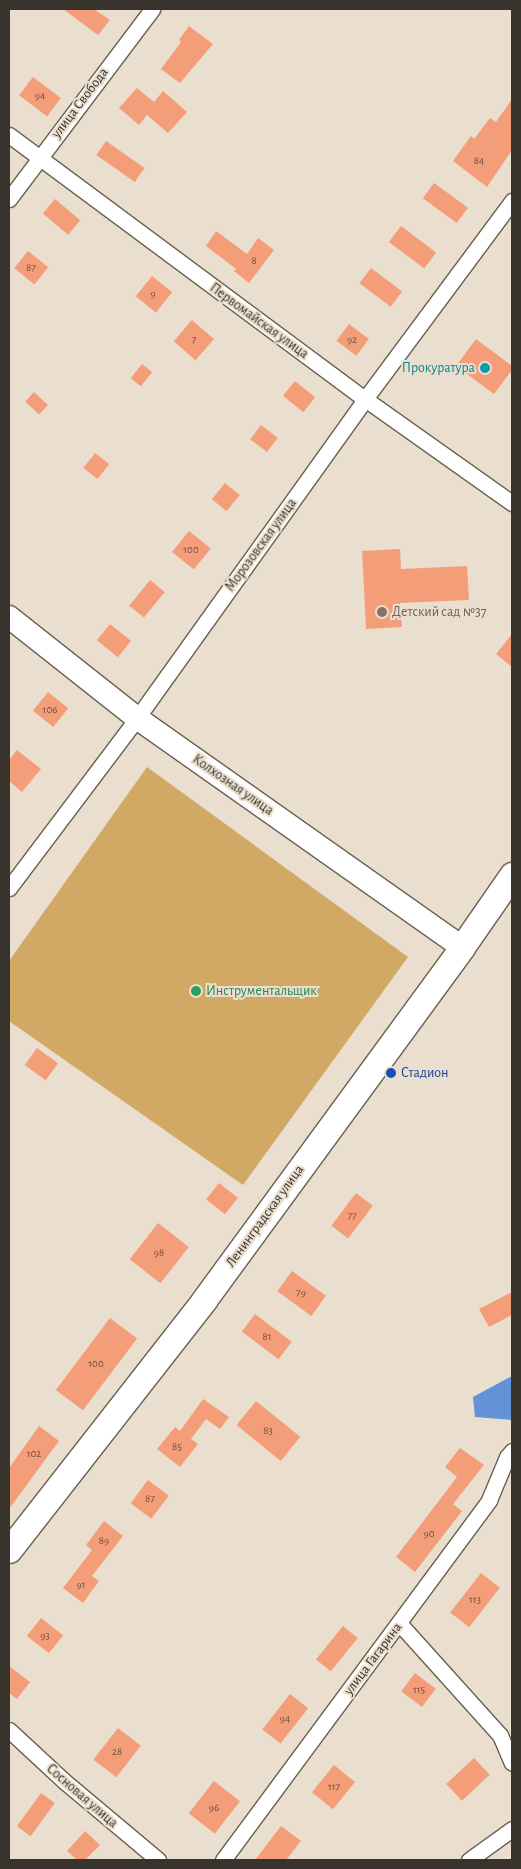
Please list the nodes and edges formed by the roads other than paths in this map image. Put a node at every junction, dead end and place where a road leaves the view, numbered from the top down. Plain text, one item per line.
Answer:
1 (152, 9) edge
2 (9, 135) edge
3 (38, 159) junction
4 (9, 199) edge
5 (512, 201) edge
6 (365, 399) junction
7 (512, 503) edge
8 (9, 617) edge
9 (137, 718) junction
10 (512, 875) edge
11 (9, 888) edge
12 (462, 947) junction
13 (512, 1451) edge
14 (9, 1550) edge
15 (399, 1623) junction
16 (9, 1730) edge
17 (512, 1763) edge
18 (512, 1829) edge
19 (158, 1860) edge
20 (223, 1860) edge
21 (468, 1860) edge

1 - 3 street, улица Свобода
2 - 3 street, Первомайская улица
3 - 4 street, улица Свобода
3 - 6 street, Первомайская улица
5 - 6 street, Морозовская улица
6 - 7 street, Первомайская улица
6 - 9 street, Морозовская улица
8 - 9 main road, Колхозная улица
9 - 11 street, Морозовская улица
9 - 12 main road, Колхозная улица
10 - 12 main road, Ленинградская улица
12 - 14 main road, Ленинградская улица
13 - 15 street, улица Гагарина
15 - 17 street
15 - 20 street, улица Гагарина
16 - 19 street, Сосновая улица
18 - 21 street

